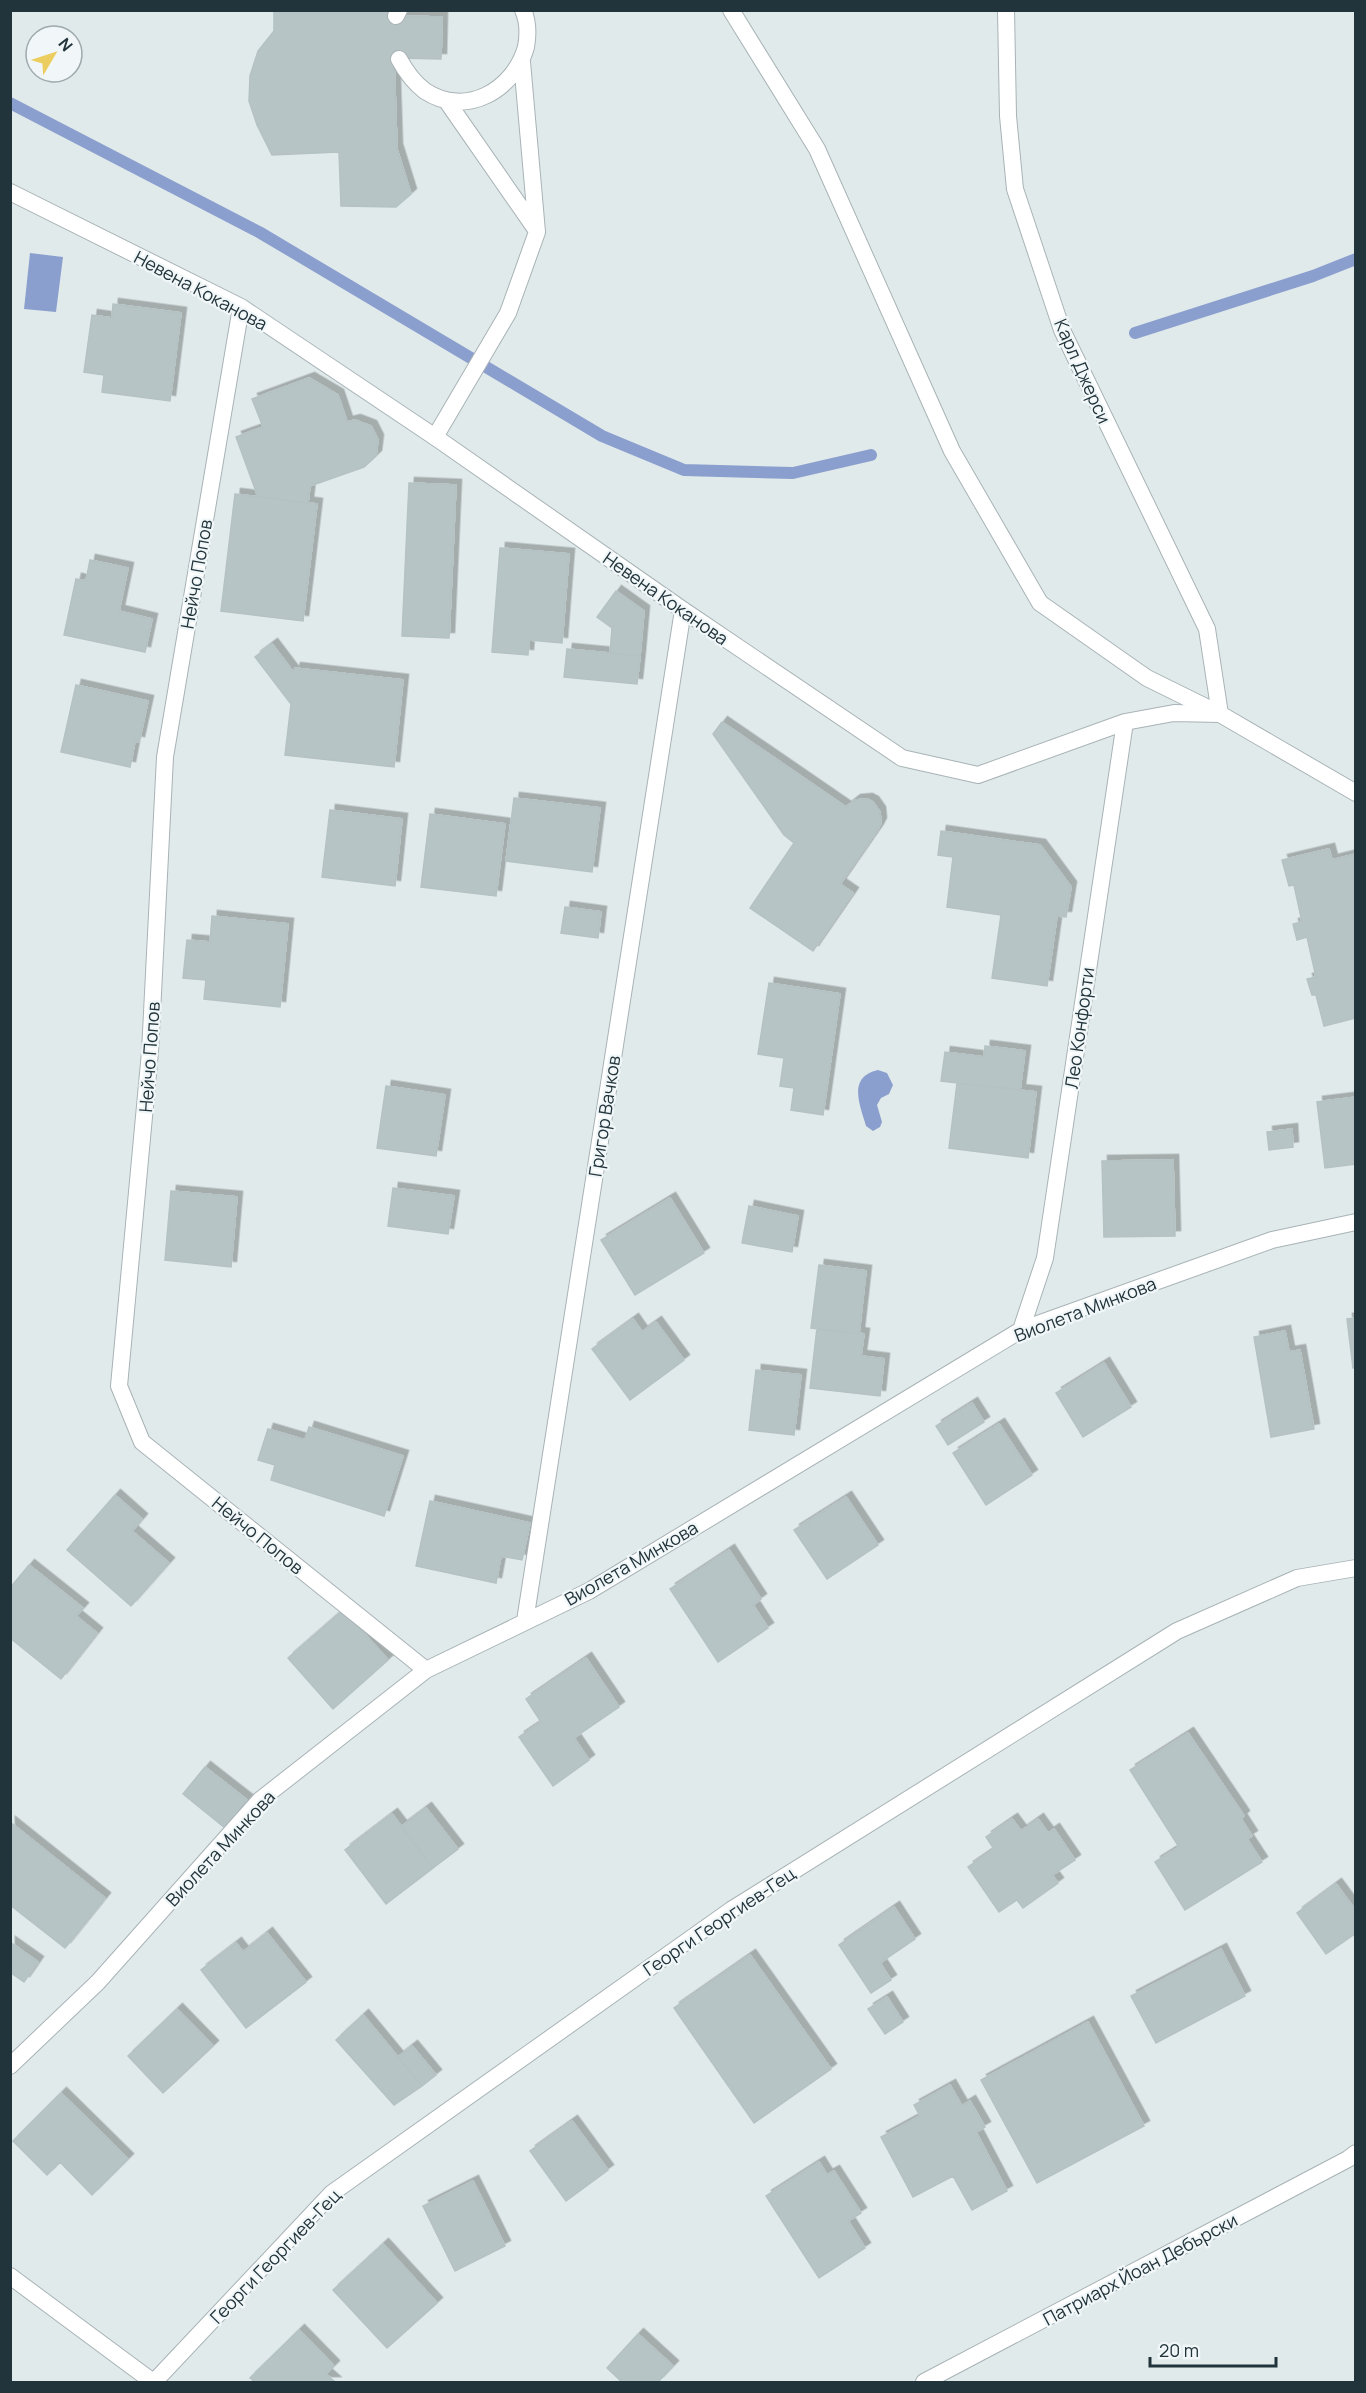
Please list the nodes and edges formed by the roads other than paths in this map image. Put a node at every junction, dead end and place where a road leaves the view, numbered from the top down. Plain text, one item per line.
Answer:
1 (523, 10) edge
2 (731, 10) edge
3 (1006, 10) edge
4 (399, 59) dead end
5 (522, 62) junction
6 (446, 100) junction
7 (10, 192) edge
8 (537, 232) junction
9 (241, 307) junction
10 (435, 437) junction
11 (683, 610) junction
12 (1220, 714) junction
13 (1125, 722) junction
14 (1356, 793) edge
15 (1356, 1222) edge
16 (1021, 1330) junction
17 (1356, 1568) edge
18 (525, 1621) junction
19 (426, 1671) junction
20 (10, 2066) edge
21 (1356, 2153) edge
22 (10, 2276) edge
23 (153, 2382) edge
24 (924, 2382) edge

1 - 5 street
2 - 12 street
3 - 12 street, Карл Джерси
4 - 6 street
5 - 6 street
5 - 8 street
6 - 8 street
7 - 9 street, Невена Коканова
8 - 10 street
9 - 10 street, Невена Коканова
9 - 19 street, Нейчо Попов
10 - 11 street, Невена Коканова
11 - 13 street, Невена Коканова
11 - 18 street, Григор Вачков
12 - 13 street, Невена Коканова
12 - 14 street, Невена Коканова
13 - 16 street, Лео Конфорти
15 - 16 street, Виолета Минкова
16 - 18 street, Виолета Минкова
17 - 23 street, Георги Георгиев-Гец
18 - 19 street, Виолета Минкова
19 - 20 street, Виолета Минкова
21 - 24 street, Патриарх Йоан Дебърски
22 - 23 street

